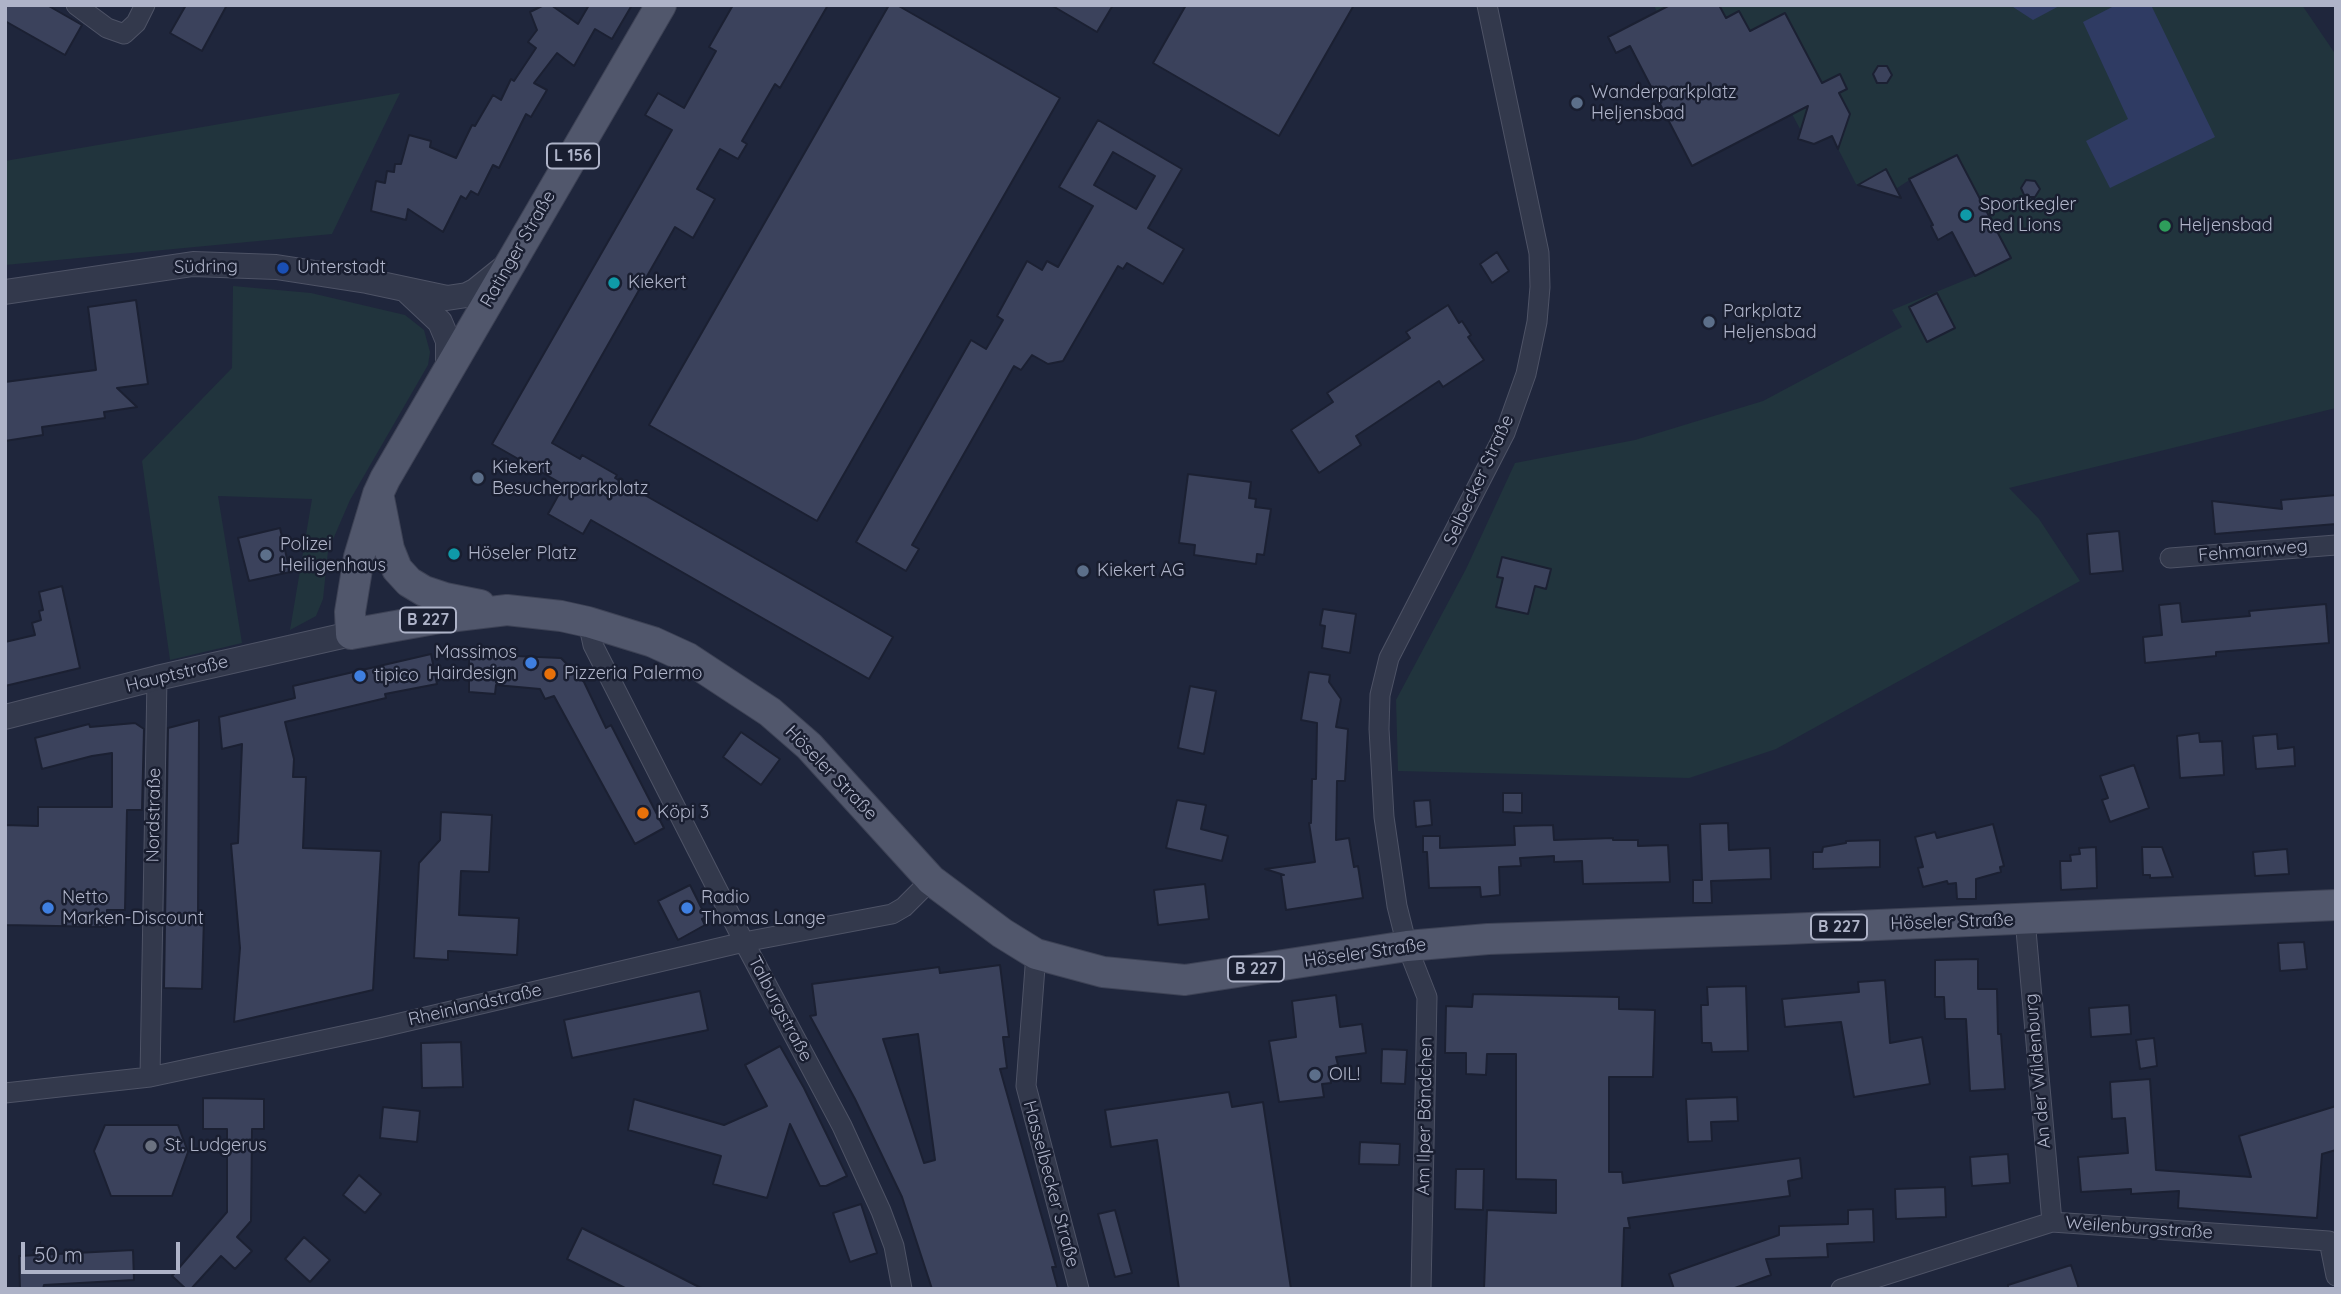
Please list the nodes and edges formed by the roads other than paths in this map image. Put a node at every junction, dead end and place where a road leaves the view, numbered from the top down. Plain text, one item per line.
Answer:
1 (76, 5) edge
2 (145, 5) edge
3 (661, 5) edge
4 (1487, 5) edge
5 (509, 264) junction
6 (407, 291) junction
7 (5, 292) edge
8 (448, 367) junction
9 (378, 494) junction
10 (2336, 545) edge
11 (2170, 558) dead end
12 (507, 610) junction
13 (588, 622) junction
14 (351, 634) junction
15 (157, 678) junction
16 (5, 717) edge
17 (931, 880) junction
18 (2336, 905) edge
19 (2025, 919) junction
20 (744, 942) junction
21 (1407, 946) junction
22 (1036, 954) junction
23 (150, 1077) junction
24 (5, 1093) edge
25 (2052, 1222) junction
26 (2336, 1276) edge
27 (902, 1289) edge
28 (1079, 1289) edge
29 (1421, 1289) edge
30 (1841, 1289) edge

1 - 2 street
3 - 5 main road, Ratinger Straße / L 156
4 - 21 street, Selbecker Straße
5 - 6 street, Südring
5 - 8 main road, Ratinger Straße / L 156
6 - 7 street, Südring
6 - 8 street
8 - 9 main road, Ratinger Straße
9 - 12 main road, B 227
9 - 14 main road, Ratinger Straße
10 - 11 street, Fehmarnweg
12 - 13 main road, Höseler Straße / B 227
12 - 14 main road, Höseler Straße / B 227
13 - 17 main road, Höseler Straße / B 227
13 - 20 street, Talburgstraße
14 - 15 street, Hauptstraße
15 - 16 street, Hauptstraße
15 - 23 street, Nordstraße
17 - 20 street, Rheinlandstraße
17 - 22 main road, Höseler Straße / B 227
18 - 19 main road, Höseler Straße / B 227
19 - 21 main road, Höseler Straße / B 227
19 - 25 street, An der Wildenburg
20 - 23 street, Rheinlandstraße
20 - 27 street, Talburgstraße
21 - 22 main road, Höseler Straße / B 227
21 - 29 street, Am Ilper Bändchen
22 - 28 street, Hasselbecker Straße
23 - 24 street, Rheinlandstraße
25 - 26 street, Weilenburgstraße
25 - 30 street, Weilenburgstraße

